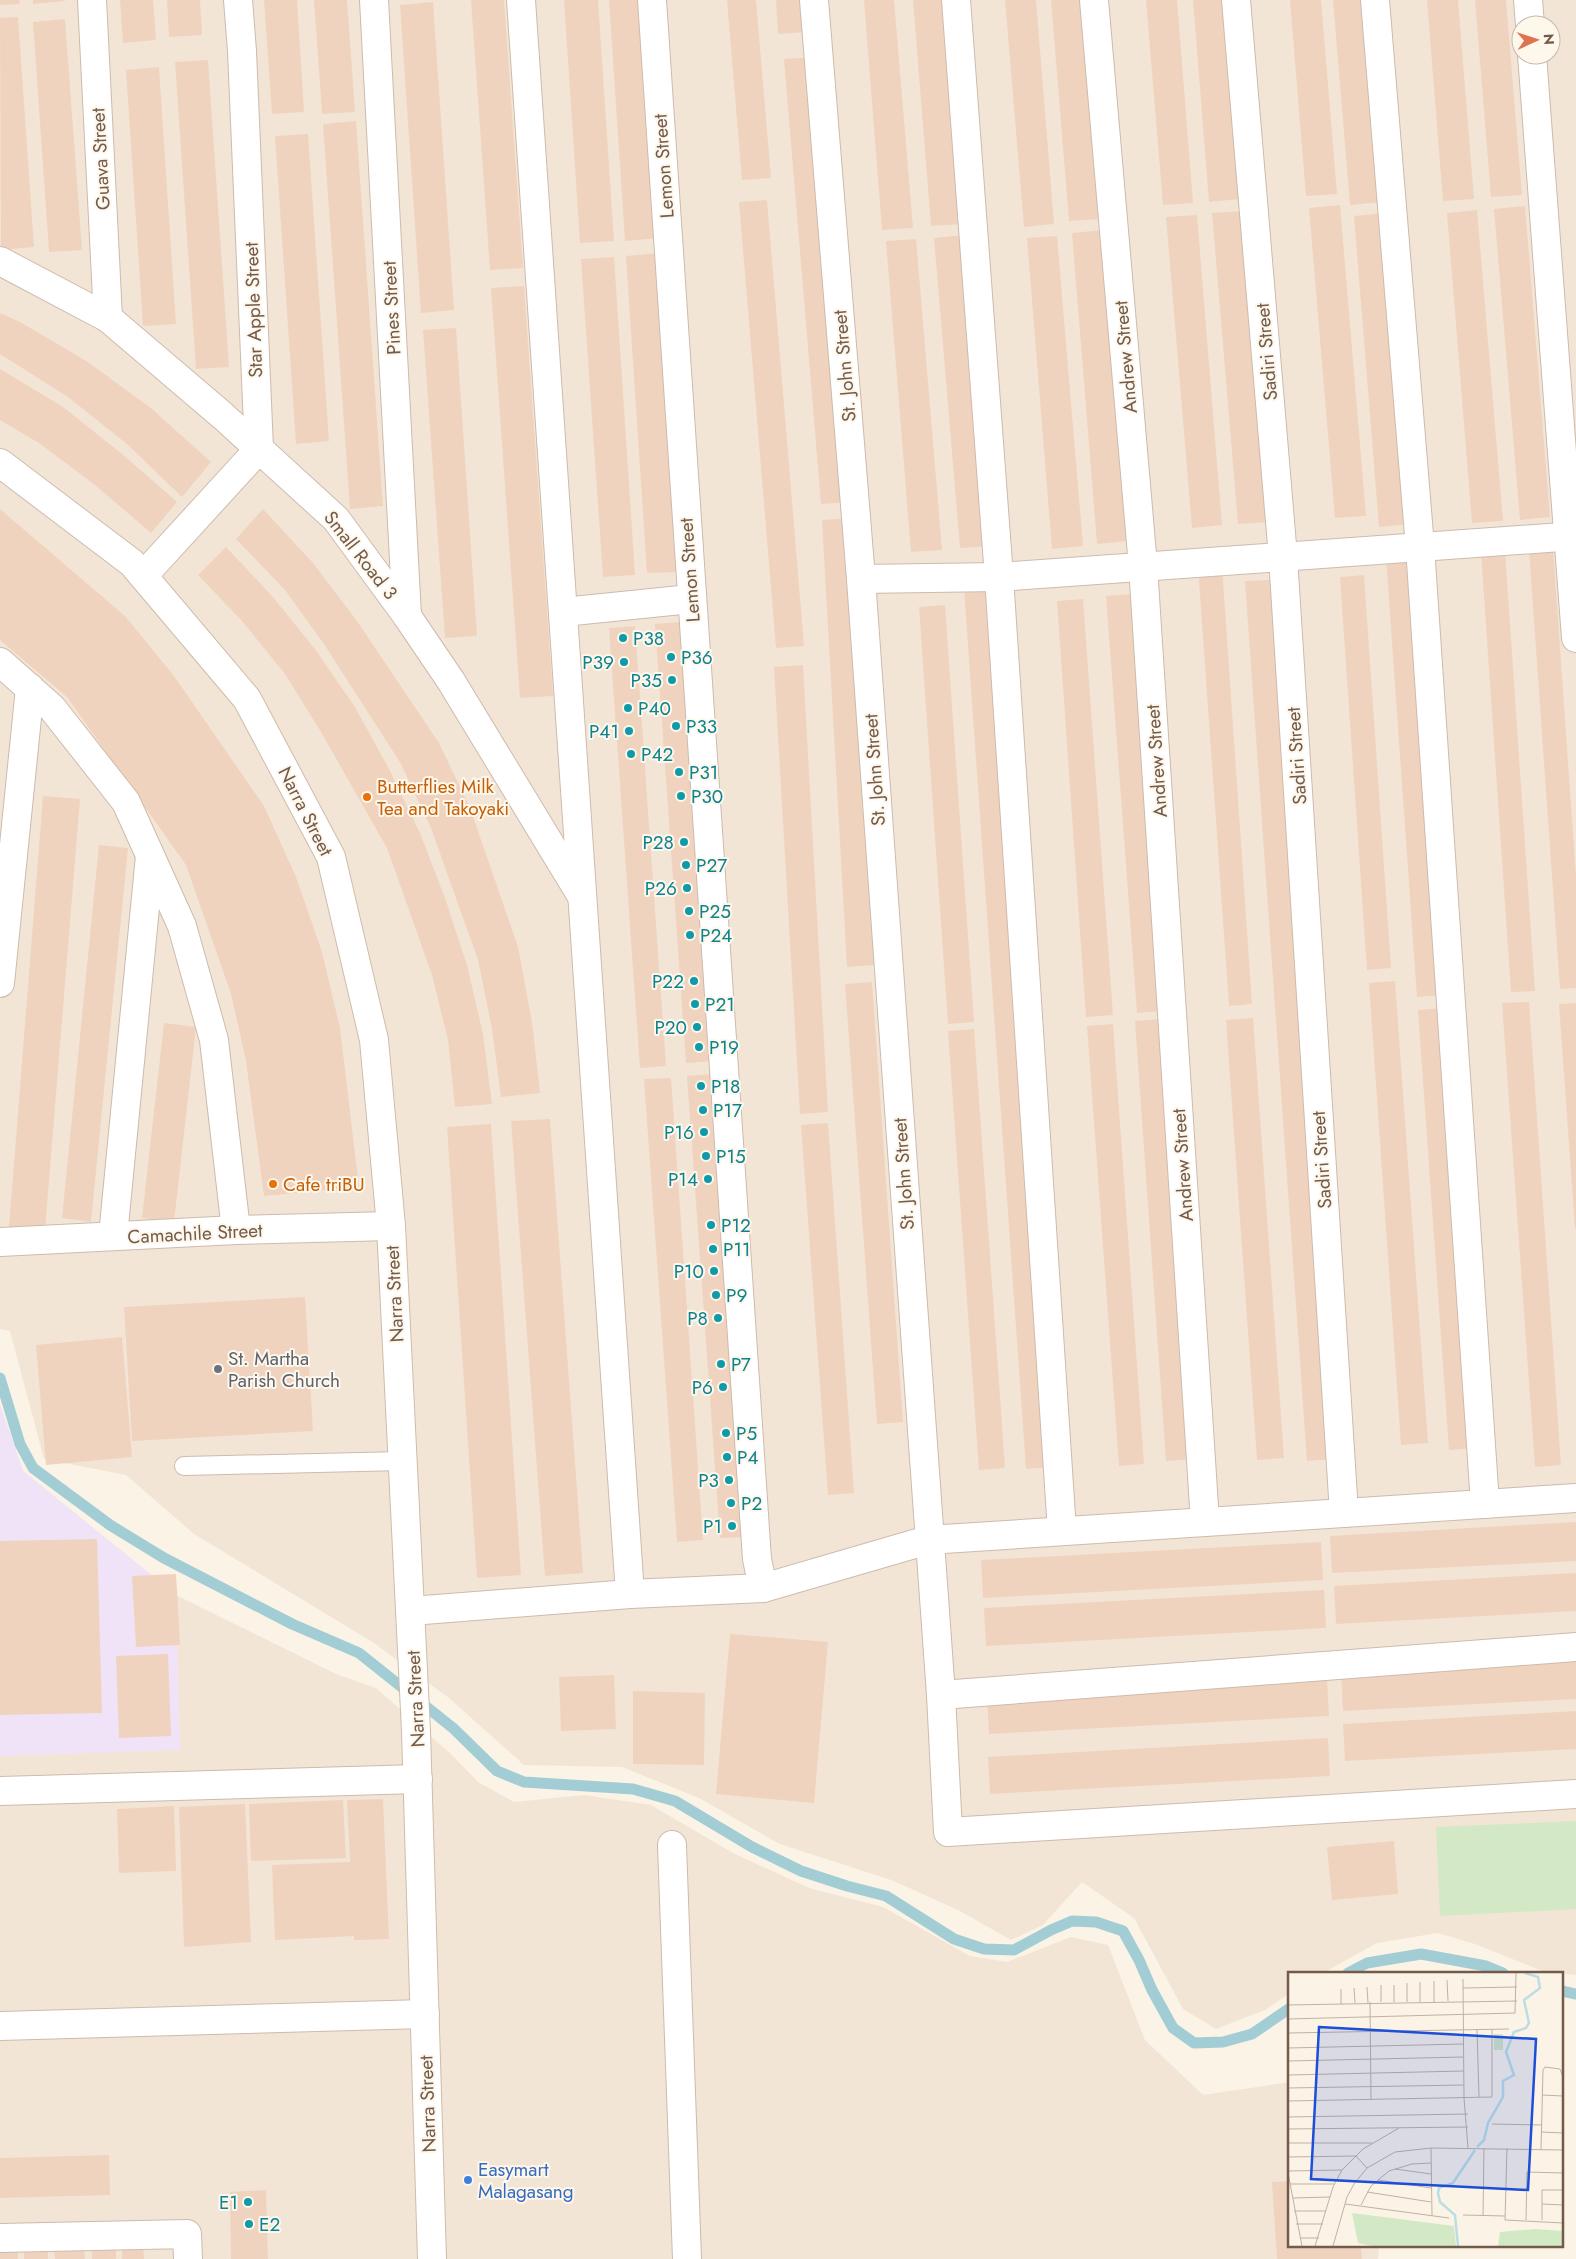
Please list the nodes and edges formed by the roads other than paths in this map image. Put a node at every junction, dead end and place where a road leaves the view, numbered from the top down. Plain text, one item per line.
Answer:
1 (92, 0) edge
2 (238, 0) edge
3 (374, 0) edge
4 (521, 0) edge
5 (652, 0) edge
6 (814, 0) edge
7 (956, 0) edge
8 (1094, 0) edge
9 (1236, 0) edge
10 (1375, 0) edge
11 (1528, 0) edge
12 (1529, 15) edge
13 (1533, 65) edge
14 (0, 262) edge
15 (108, 318) junction
16 (259, 449) junction
17 (0, 463) edge
18 (1572, 536) edge
19 (1420, 547) junction
20 (1284, 557) junction
21 (1143, 566) junction
22 (143, 576) junction
23 (999, 577) junction
24 (861, 579) junction
25 (691, 599) junction
26 (563, 612) junction
27 (407, 616) junction
28 (1576, 638) edge
29 (0, 662) edge
30 (30, 688) junction
31 (150, 854) junction
32 (583, 898) junction
33 (0, 982) edge
34 (390, 1226) junction
35 (236, 1230) junction
36 (113, 1236) junction
37 (0, 1242) edge
38 (403, 1460) junction
39 (184, 1466) dead end
40 (1576, 1498) edge
41 (1485, 1504) junction
42 (1344, 1513) junction
43 (1205, 1522) junction
44 (1062, 1531) junction
45 (928, 1540) junction
46 (763, 1588) junction
47 (630, 1594) junction
48 (411, 1611) junction
49 (1576, 1647) edge
50 (941, 1695) junction
51 (418, 1778) junction
52 (0, 1791) edge
53 (1576, 1794) edge
54 (672, 1846) dead end
55 (425, 2014) junction
56 (0, 2026) edge
57 (0, 2238) edge
58 (188, 2259) edge
59 (432, 2259) edge
60 (687, 2259) edge

1 - 15 street, Guava Street
2 - 16 street, Star Apple Street
3 - 27 street, Pines Street
4 - 26 street
5 - 25 street, Lemon Street
6 - 24 street, St. John Street
7 - 23 street
8 - 21 street, Andrew Street
9 - 20 street, Sadiri Street
10 - 19 street
11 - 12 street
13 - 18 street
14 - 15 street, Small Road 3
15 - 16 street, Small Road 3
16 - 22 street
16 - 27 street, Small Road 3
17 - 22 street, Narra Street
18 - 19 street
18 - 28 street
19 - 20 street
19 - 41 street
20 - 21 street
20 - 42 street, Sadiri Street
21 - 23 street
21 - 43 street, Andrew Street
22 - 34 street, Narra Street
23 - 24 street
23 - 44 street
24 - 45 street, St. John Street
25 - 26 street
25 - 46 street, Lemon Street
26 - 32 street
27 - 32 street, Small Road 3
29 - 30 street
30 - 31 street
30 - 33 street
31 - 35 street
31 - 36 street
32 - 47 street
34 - 35 street, Camachile Street
34 - 38 street, Narra Street
35 - 36 street, Camachile Street
36 - 37 street, Camachile Street
38 - 39 lane
38 - 48 street, Narra Street
40 - 41 street
41 - 42 street
42 - 43 street
43 - 44 street
44 - 45 street
45 - 46 street
45 - 50 street, St. John Street
46 - 47 street
47 - 48 street
48 - 51 street, Narra Street
49 - 50 street
50 - 53 street, St. John Street
51 - 52 street
51 - 55 street, Narra Street
54 - 60 street
55 - 56 street
55 - 59 street, Narra Street
57 - 58 street

